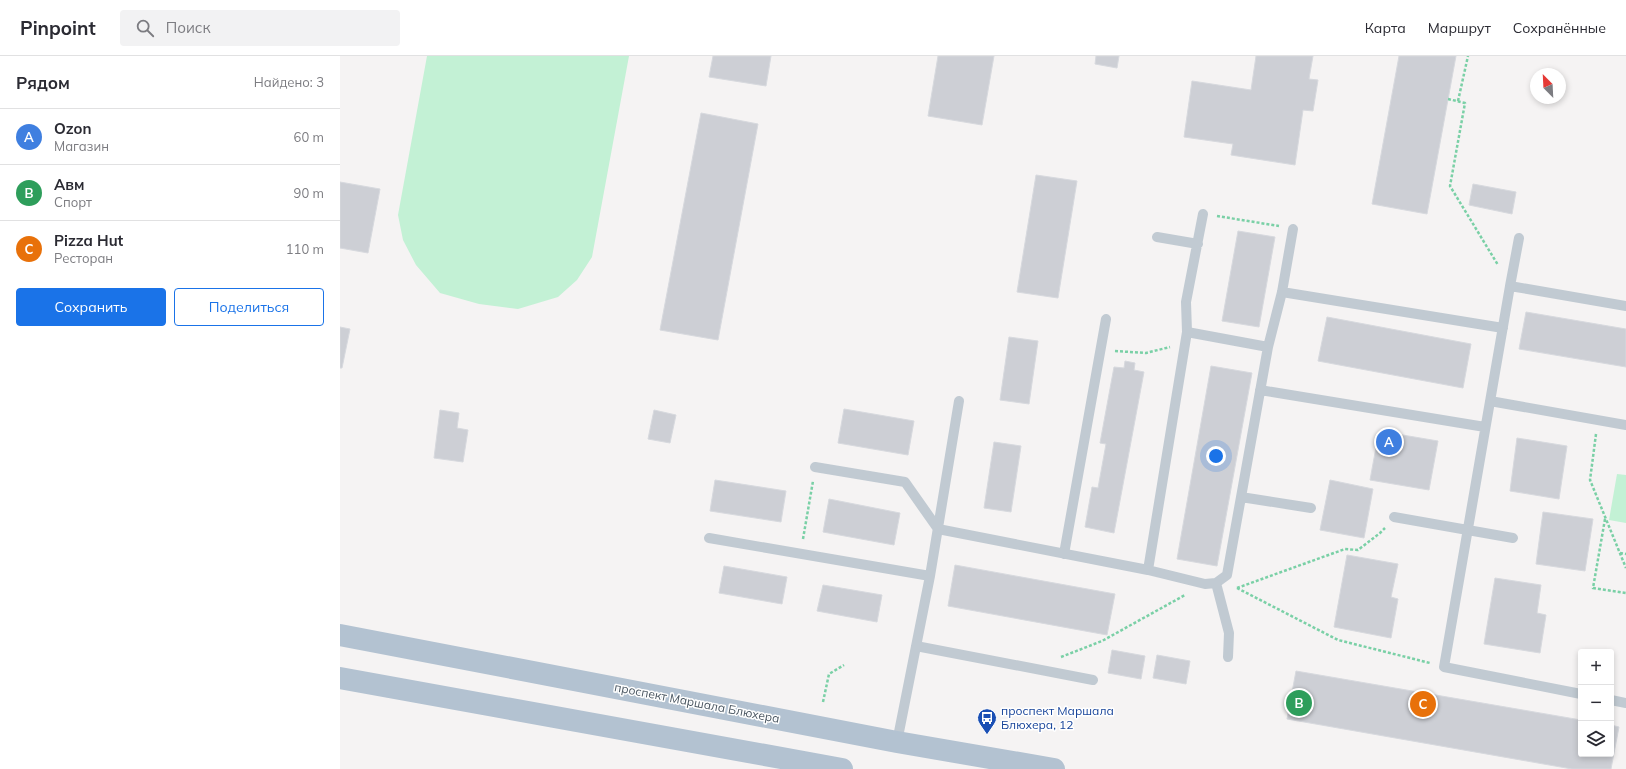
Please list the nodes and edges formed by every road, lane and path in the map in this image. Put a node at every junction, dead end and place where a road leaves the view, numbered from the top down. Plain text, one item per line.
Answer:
1 (1468, 56) edge
2 (1448, 99) dead end
3 (1458, 101) junction
4 (1203, 214) joint
5 (1293, 229) joint
6 (1156, 237) dead end
7 (1519, 238) dead end
8 (1198, 244) junction
9 (1510, 286) junction
10 (1282, 292) junction
11 (1626, 306) edge
12 (1106, 319) dead end
13 (1503, 328) junction
14 (1187, 332) junction
15 (1186, 344) junction
16 (1268, 348) junction
17 (1100, 349) junction
18 (1260, 390) junction
19 (959, 401) dead end
20 (1490, 401) junction
21 (1597, 420) junction
22 (1626, 425) edge
23 (1485, 427) junction
24 (815, 467) joint
25 (1241, 497) junction
26 (1310, 508) dead end
27 (1394, 517) joint
28 (1605, 518) junction
29 (938, 529) junction
30 (1468, 529) junction
31 (709, 538) dead end
32 (1513, 538) dead end
33 (1620, 552) junction
34 (800, 554) junction
35 (1064, 554) junction
36 (1626, 554) edge
37 (1626, 568) edge
38 (1148, 570) junction
39 (930, 576) junction
40 (1204, 584) junction
41 (1216, 584) junction
42 (1237, 588) junction
43 (1626, 594) edge
44 (340, 635) edge
45 (916, 646) junction
46 (1228, 657) dead end
47 (844, 665) dead end
48 (1444, 667) junction
49 (1034, 668) junction
50 (340, 678) edge
51 (1093, 680) dead end
52 (1578, 693) edge
53 (1614, 701) edge
54 (823, 702) dead end
55 (1626, 703) edge
56 (897, 742) junction
57 (842, 769) edge
58 (1054, 769) edge

1 - 3 path
2 - 3 path
3 - 9 path
4 - 5 path
4 - 8 lane
5 - 10 lane
6 - 8 lane
7 - 9 lane
8 - 14 lane
9 - 11 lane
9 - 13 lane
10 - 13 lane
10 - 16 lane
12 - 17 lane
13 - 20 lane
14 - 15 lane
14 - 16 lane
15 - 17 path
15 - 38 lane
16 - 18 lane
17 - 35 lane
18 - 23 lane
18 - 25 lane
19 - 29 lane
20 - 21 lane
20 - 23 lane
21 - 22 lane
21 - 28 path
23 - 30 lane
24 - 29 lane
24 - 34 path
25 - 26 lane
25 - 41 lane
27 - 30 lane
27 - 42 path
28 - 33 path
28 - 43 path
29 - 35 lane
29 - 39 lane
30 - 32 lane
30 - 48 lane
31 - 34 lane
33 - 36 path
33 - 37 path
34 - 39 lane
35 - 38 lane
38 - 40 lane
39 - 45 lane
40 - 41 lane
40 - 49 path
41 - 42 path
41 - 46 lane
42 - 48 path
44 - 56 main road, проспект Маршала Блюхера
45 - 49 lane
45 - 56 lane
47 - 54 path
48 - 52 lane
49 - 51 lane
50 - 57 main road
53 - 55 lane
56 - 58 main road, проспект Маршала Блюхера

